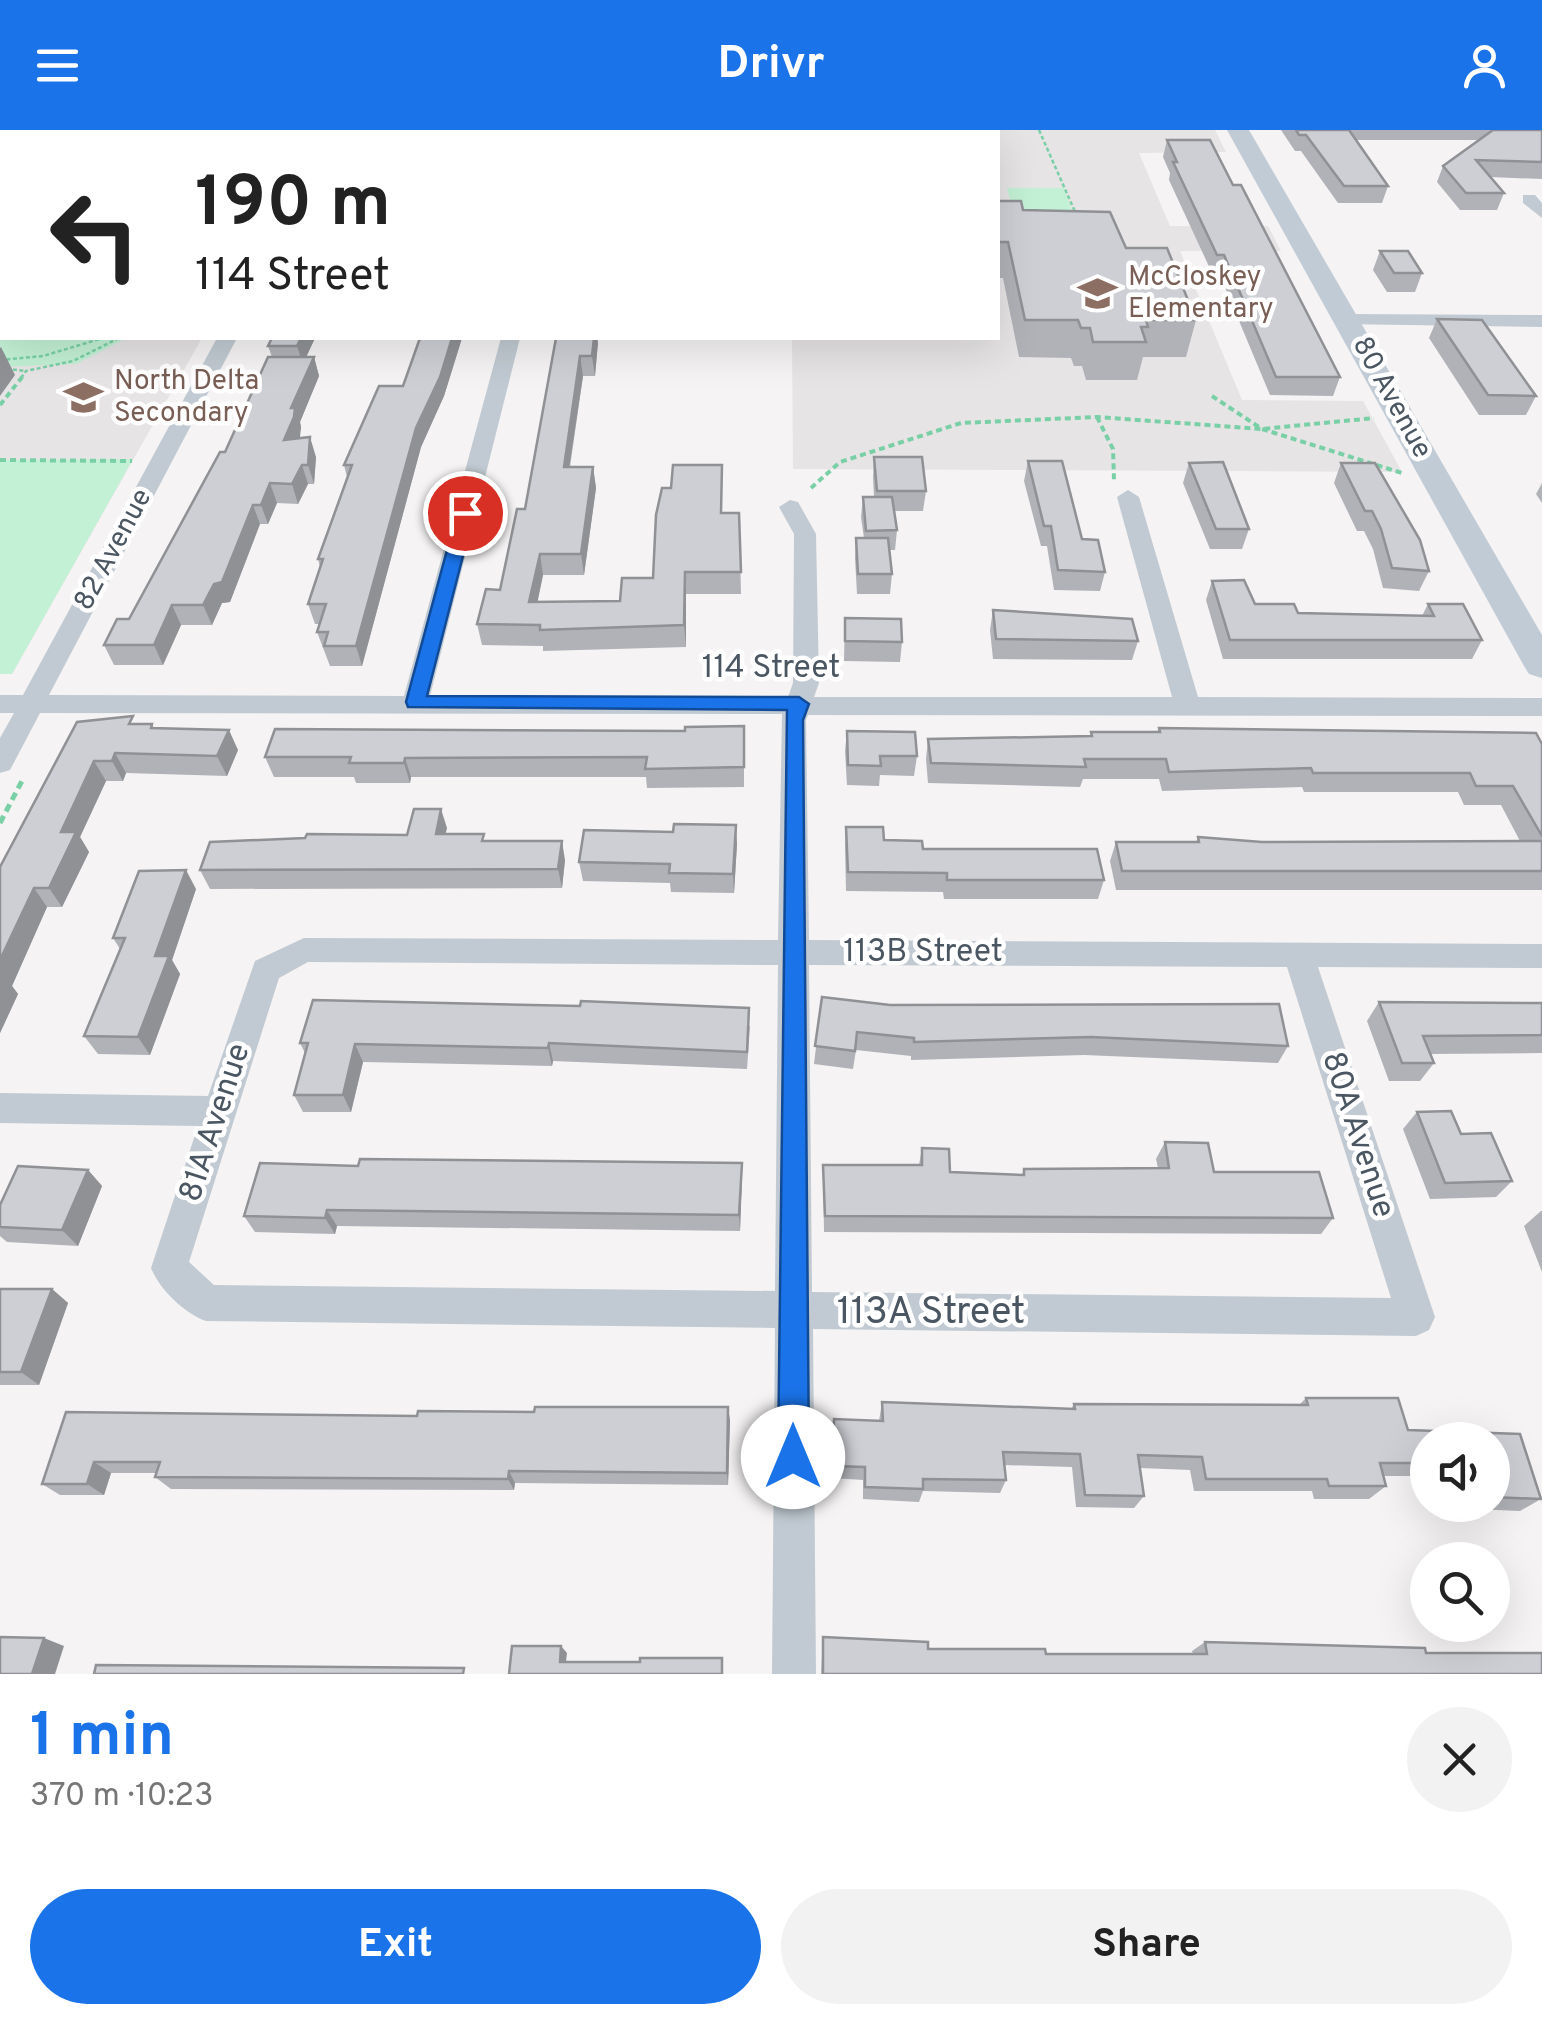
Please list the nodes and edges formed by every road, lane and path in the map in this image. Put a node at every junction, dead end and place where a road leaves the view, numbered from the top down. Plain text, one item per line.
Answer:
1 (1039, 130) edge
2 (1238, 130) edge
3 (1078, 219) edge
4 (1347, 320) junction
5 (1542, 321) edge
6 (96, 340) edge
7 (115, 340) edge
8 (226, 340) edge
9 (510, 340) edge
10 (0, 360) edge
11 (0, 368) edge
12 (26, 371) junction
13 (1212, 396) dead end
14 (0, 405) edge
15 (1097, 417) junction
16 (1376, 417) dead end
17 (1262, 429) junction
18 (0, 460) edge
19 (132, 461) dead end
20 (1408, 476) dead end
21 (811, 488) dead end
22 (1121, 490) joint
23 (790, 506) dead end
24 (1542, 666) edge
25 (416, 702) junction
26 (0, 704) edge
27 (31, 704) junction
28 (799, 704) junction
29 (1542, 707) edge
30 (1188, 708) junction
31 (0, 763) edge
32 (304, 950) joint
33 (794, 952) junction
34 (1298, 954) junction
35 (1542, 956) edge
36 (0, 1108) edge
37 (220, 1111) junction
38 (206, 1302) joint
39 (793, 1312) junction
40 (1416, 1317) joint
41 (794, 1674) edge

1 - 3 path
2 - 4 street, 80 Avenue
4 - 5 street
4 - 24 street, 80 Avenue
6 - 10 path
7 - 12 path
8 - 27 street, 82 Avenue
9 - 25 street
11 - 12 path
12 - 14 path
13 - 17 path
15 - 17 path
15 - 21 path
15 - 22 path
16 - 17 path
17 - 20 path
18 - 19 path
22 - 30 street
23 - 28 street
25 - 27 street, 114 Street
25 - 28 street, 114 Street
26 - 27 street, 114 Street
27 - 31 street, 82 Avenue
28 - 30 street, 114 Street
28 - 33 street
29 - 30 street, 114 Street
32 - 33 street, 113B Street
32 - 37 street, 81A Avenue
33 - 34 street, 113B Street
33 - 39 street
34 - 35 street, 113B Street
34 - 40 street, 80A Avenue
36 - 37 street
37 - 38 street, 81A Avenue
38 - 39 street, 113A Street
39 - 40 street, 113A Street
39 - 41 street

